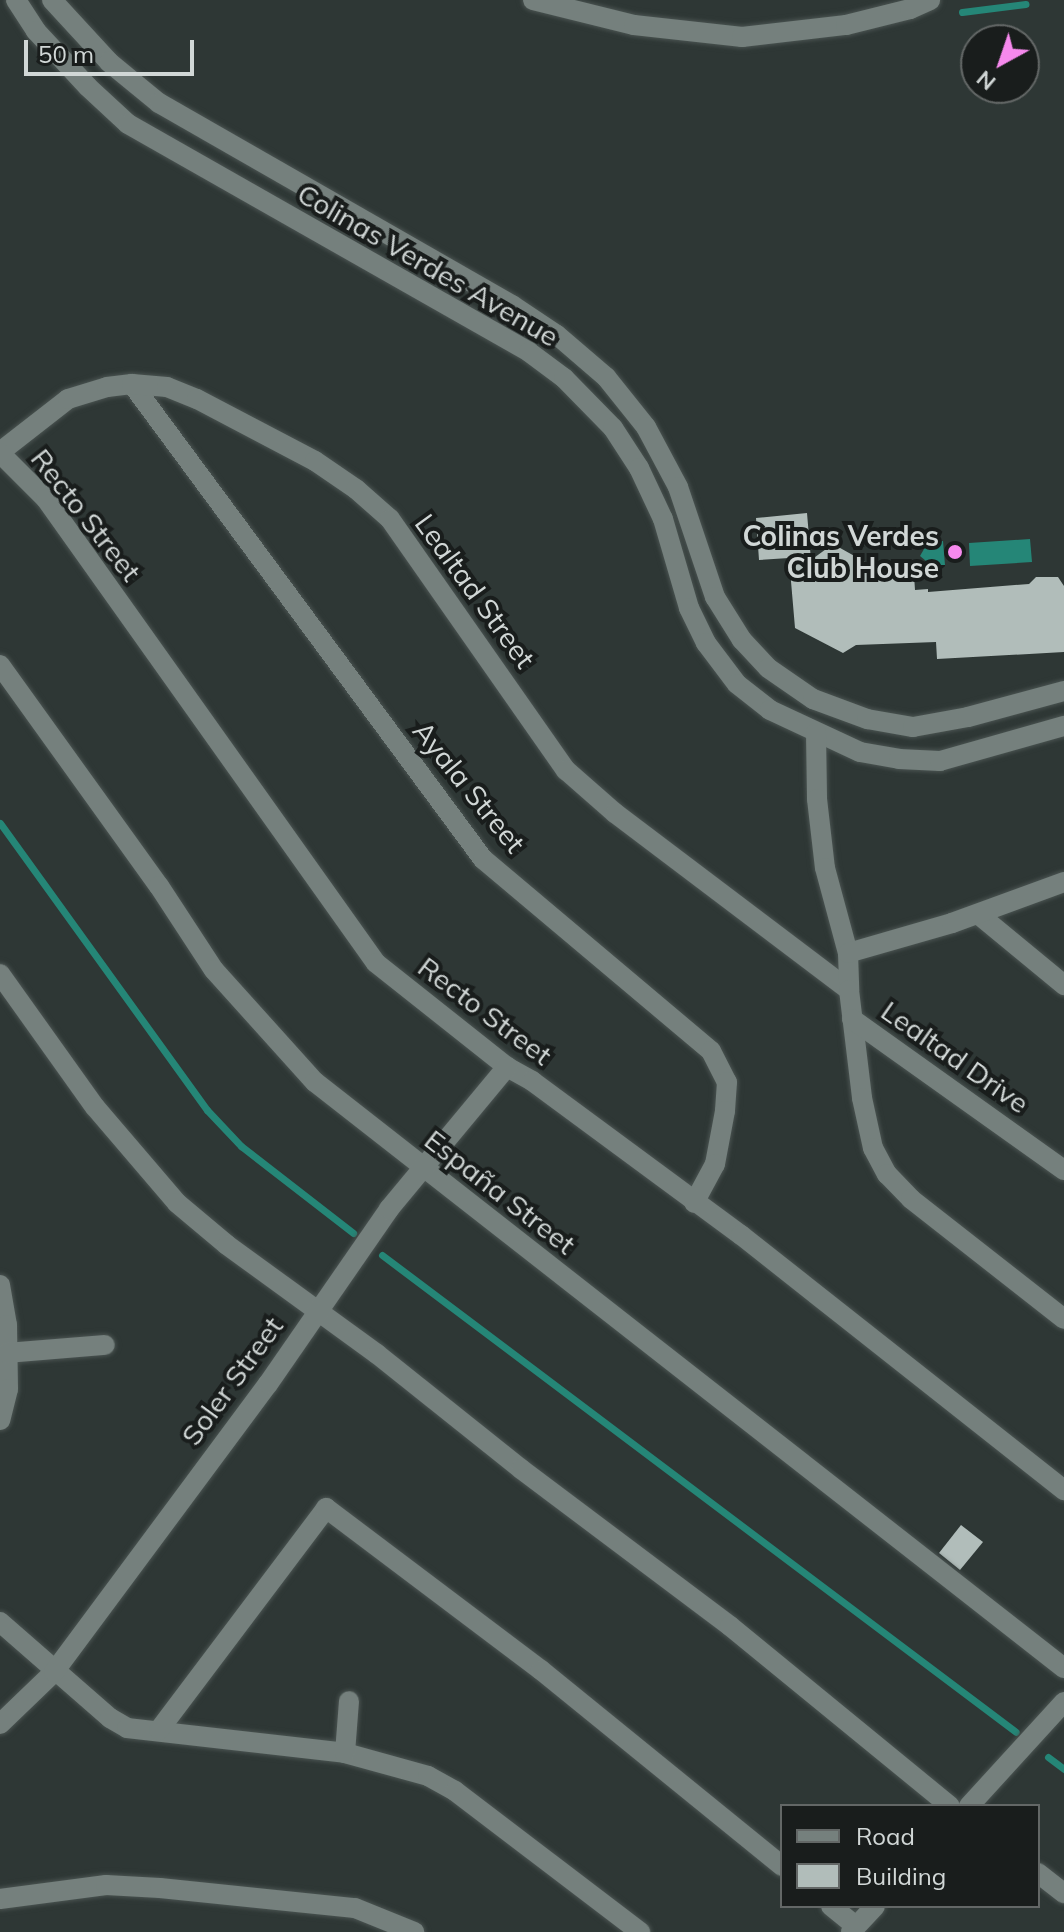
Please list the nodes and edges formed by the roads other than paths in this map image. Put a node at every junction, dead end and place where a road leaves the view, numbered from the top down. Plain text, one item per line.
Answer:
1 (8, 0) edge
2 (16, 0) edge
3 (52, 0) edge
4 (533, 0) edge
5 (930, 0) edge
6 (0, 9) edge
7 (132, 384) junction
8 (0, 452) edge
9 (0, 665) edge
10 (1064, 691) edge
11 (1064, 726) edge
12 (816, 733) junction
13 (1064, 882) edge
14 (978, 914) junction
15 (848, 953) junction
16 (0, 974) edge
17 (1064, 985) edge
18 (849, 990) junction
19 (852, 1019) junction
20 (507, 1067) junction
21 (425, 1168) junction
22 (1064, 1170) edge
23 (694, 1203) junction
24 (0, 1285) edge
25 (317, 1311) junction
26 (1064, 1319) edge
27 (105, 1345) dead end
28 (7, 1353) junction
29 (0, 1420) edge
30 (1064, 1490) edge
31 (0, 1622) edge
32 (1064, 1668) edge
33 (54, 1672) junction
34 (349, 1701) dead end
35 (1064, 1702) edge
36 (0, 1724) edge
37 (159, 1730) junction
38 (345, 1753) junction
39 (948, 1804) edge
40 (971, 1804) edge
41 (780, 1864) edge
42 (1040, 1875) edge
43 (1064, 1893) edge
44 (0, 1899) edge
45 (833, 1908) edge
46 (873, 1908) edge
47 (853, 1929) edge
48 (414, 1932) edge
49 (640, 1932) edge

1 - 6 street
2 - 12 street, Colinas Verdes Avenue
3 - 10 street, Colinas Verdes Avenue
4 - 5 street
7 - 8 street, Lealtad Street
7 - 18 street, Lealtad Street
7 - 23 street, Ayala Street
8 - 20 street, Recto Street
9 - 21 street, España Street
11 - 12 street, Colinas Verdes Avenue
12 - 15 street
13 - 14 street
14 - 15 street
14 - 17 street
15 - 18 street
16 - 25 street
18 - 19 street
19 - 22 street, Lealtad Drive
19 - 26 street
20 - 21 street, Soler Street
20 - 23 street, Recto Street
21 - 25 street, Soler Street
21 - 32 street, España Street
23 - 30 street, Recto Street
24 - 28 street
25 - 33 street, Soler Street
25 - 39 street
27 - 28 street
28 - 29 street
31 - 33 street
33 - 36 street, Soler Street
33 - 37 street
34 - 38 street
35 - 40 street
37 - 38 street
37 - 41 street
38 - 49 street
42 - 43 street
44 - 48 street
45 - 47 street
46 - 47 street

